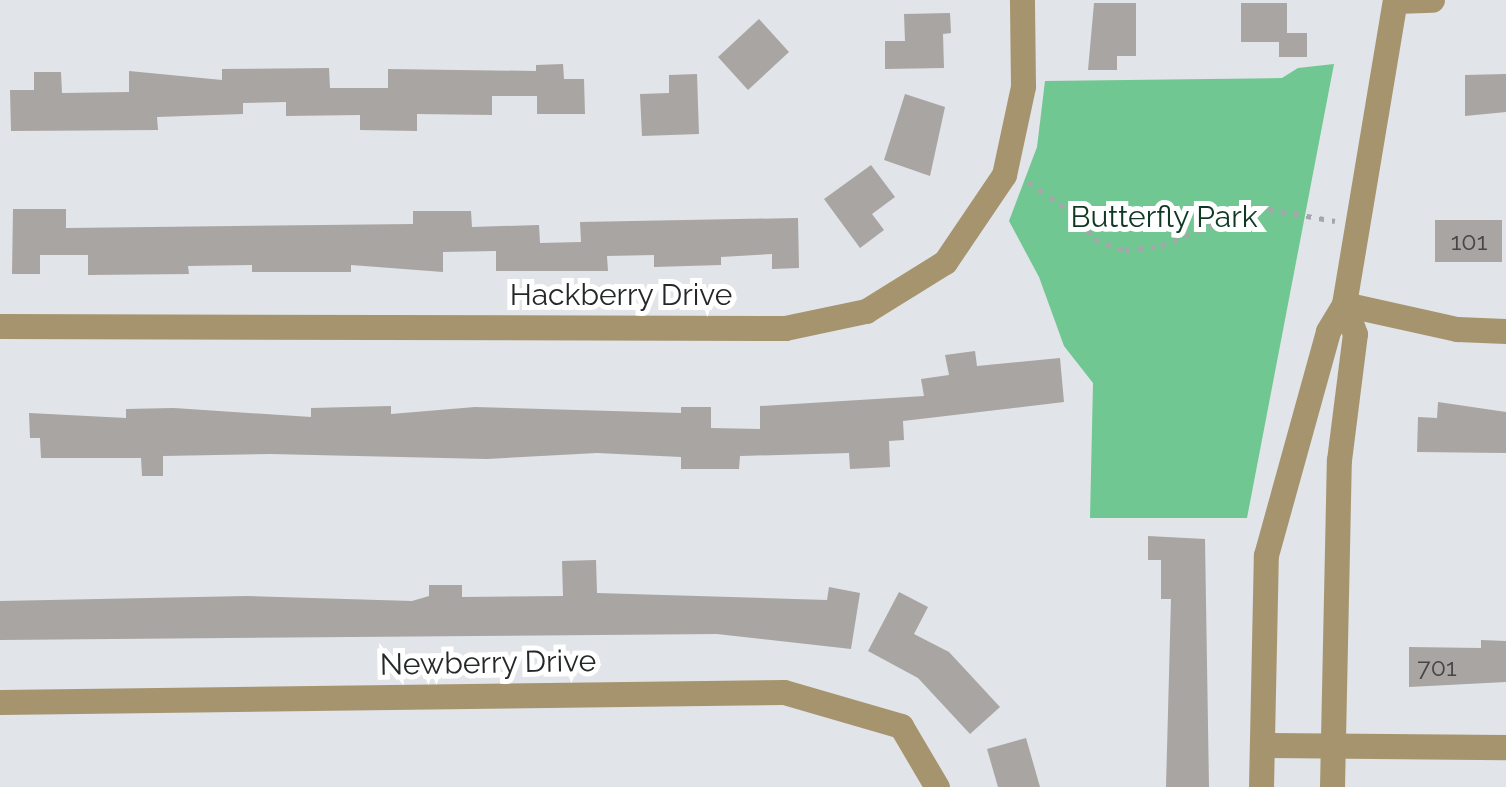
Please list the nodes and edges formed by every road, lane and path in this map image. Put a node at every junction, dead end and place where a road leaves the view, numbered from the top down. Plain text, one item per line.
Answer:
1 (1022, 0) edge
2 (1395, 0) edge
3 (1432, 0) edge
4 (1004, 176) junction
5 (1358, 225) junction
6 (1344, 304) junction
7 (0, 326) edge
8 (1506, 331) edge
9 (0, 702) edge
10 (1262, 744) junction
11 (1333, 745) junction
12 (1506, 746) edge
13 (937, 787) edge
14 (1260, 787) edge
15 (1332, 787) edge

1 - 4 street, Hackberry Drive
2 - 3 street
2 - 5 street
4 - 5 path
4 - 7 street, Hackberry Drive
5 - 6 street
6 - 8 street
6 - 10 street
6 - 11 street
9 - 13 street, Newberry Drive
10 - 11 street
10 - 14 street
11 - 12 street
11 - 15 street

